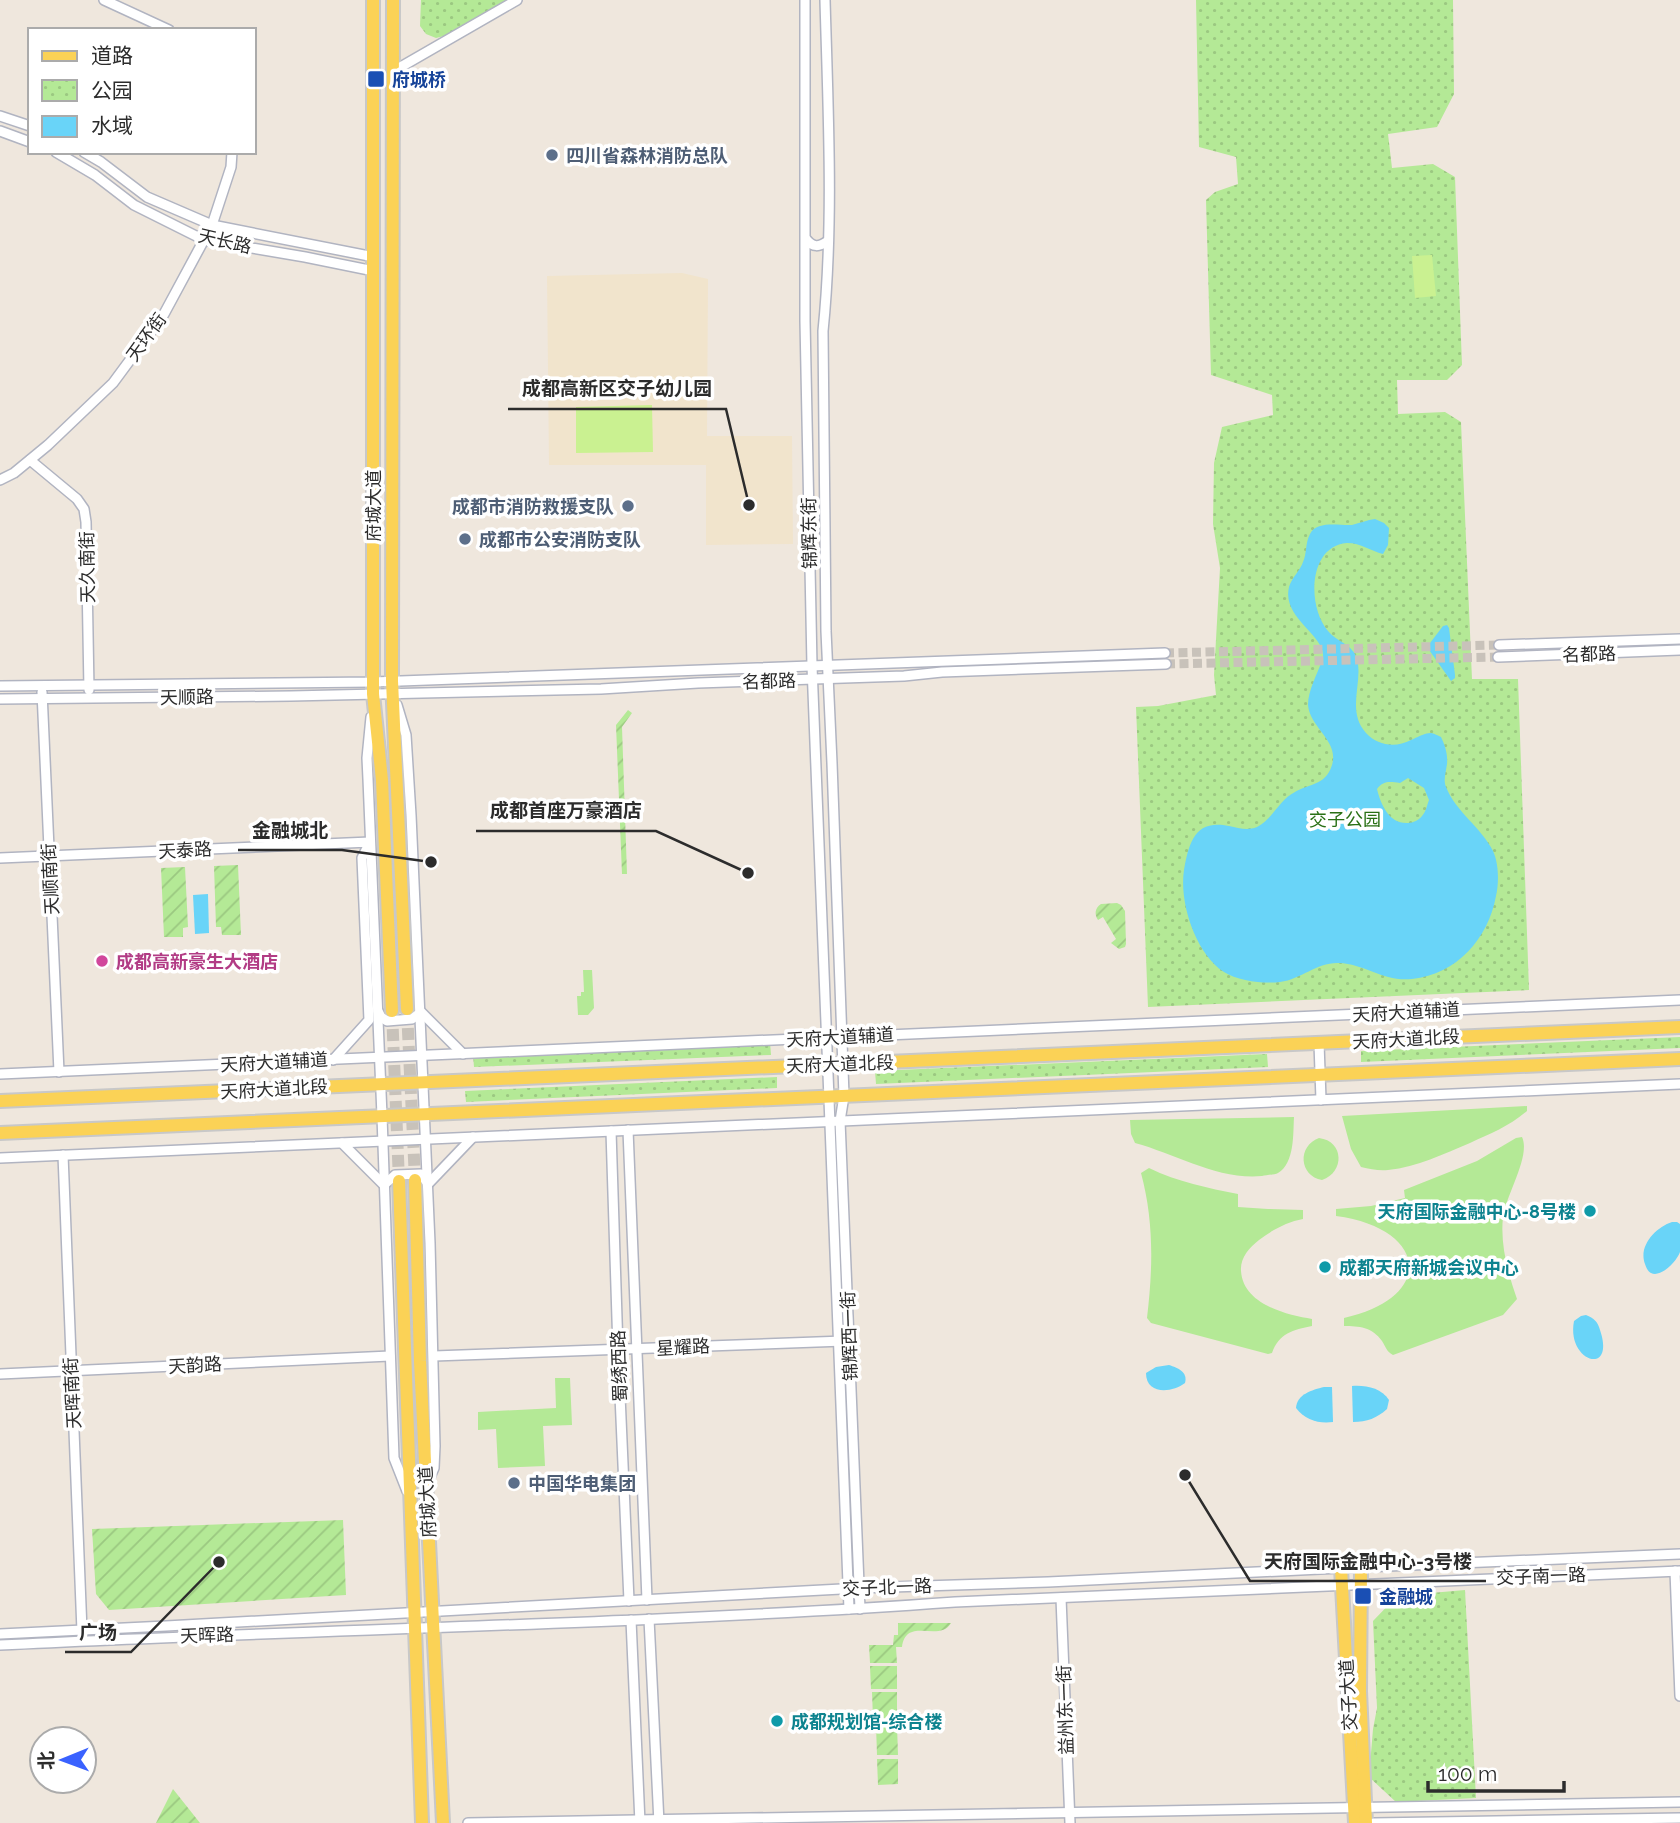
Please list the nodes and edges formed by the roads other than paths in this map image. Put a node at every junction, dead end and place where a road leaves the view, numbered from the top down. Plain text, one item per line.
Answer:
1 (104, 0) edge
2 (373, 0) edge
3 (393, 0) edge
4 (517, 0) edge
5 (805, 0) edge
6 (825, 0) edge
7 (165, 28) edge
8 (392, 72) junction
9 (0, 116) edge
10 (28, 126) edge
11 (0, 131) edge
12 (28, 141) edge
13 (59, 154) edge
14 (87, 154) edge
15 (232, 154) edge
16 (212, 225) junction
17 (806, 239) junction
18 (204, 240) junction
19 (828, 241) junction
20 (374, 257) junction
21 (374, 271) junction
22 (30, 460) junction
23 (0, 480) edge
24 (1680, 639) edge
25 (1499, 645) tunnel mouth
26 (1680, 650) edge
27 (1165, 653) tunnel mouth
28 (1498, 657) tunnel mouth
29 (1166, 664) tunnel mouth
30 (828, 665) junction
31 (812, 666) junction
32 (828, 679) junction
33 (813, 680) junction
34 (89, 685) junction
35 (0, 686) edge
36 (42, 686) junction
37 (393, 687) junction
38 (373, 688) junction
39 (42, 698) junction
40 (0, 699) edge
41 (88, 699) junction
42 (370, 842) junction
43 (49, 855) junction
44 (0, 858) edge
45 (1680, 1000) edge
46 (407, 1009) tunnel mouth
47 (377, 1010) junction
48 (392, 1011) tunnel mouth
49 (421, 1012) junction
50 (1680, 1027) edge
51 (842, 1037) junction
52 (827, 1038) junction
53 (1319, 1043) junction
54 (463, 1054) junction
55 (423, 1056) junction
56 (379, 1058) junction
57 (1680, 1059) edge
58 (333, 1060) junction
59 (843, 1064) junction
60 (827, 1065) junction
61 (59, 1072) junction
62 (0, 1074) edge
63 (1320, 1075) junction
64 (424, 1083) junction
65 (381, 1084) junction
66 (1680, 1084) edge
67 (828, 1096) junction
68 (844, 1096) junction
69 (1321, 1100) junction
70 (0, 1101) edge
71 (425, 1114) junction
72 (382, 1116) junction
73 (840, 1121) junction
74 (830, 1122) junction
75 (628, 1130) junction
76 (611, 1131) junction
77 (0, 1133) edge
78 (473, 1137) junction
79 (426, 1139) junction
80 (383, 1141) junction
81 (342, 1143) junction
82 (63, 1155) junction
83 (0, 1158) edge
84 (399, 1181) tunnel mouth
85 (421, 1182) junction
86 (384, 1185) junction
87 (844, 1341) junction
88 (637, 1349) junction
89 (618, 1350) junction
90 (390, 1356) junction
91 (434, 1356) junction
92 (70, 1371) junction
93 (0, 1374) edge
94 (426, 1487) junction
95 (409, 1495) junction
96 (1680, 1554) edge
97 (1341, 1568) junction
98 (1361, 1568) junction
99 (1677, 1571) edge
100 (1360, 1583) junction
101 (1342, 1585) junction
102 (848, 1588) junction
103 (860, 1588) junction
104 (1060, 1598) junction
105 (647, 1600) junction
106 (629, 1601) junction
107 (849, 1609) junction
108 (860, 1609) junction
109 (432, 1611) junction
110 (413, 1612) junction
111 (649, 1619) junction
112 (631, 1620) junction
113 (433, 1628) junction
114 (414, 1629) junction
115 (82, 1631) junction
116 (0, 1634) edge
117 (0, 1645) edge
118 (1680, 1696) edge
119 (1680, 1802) edge
120 (1360, 1807) junction
121 (1069, 1812) junction
122 (1680, 1818) edge
123 (640, 1821) edge
124 (658, 1821) edge
125 (422, 1823) edge
126 (443, 1823) edge
127 (468, 1823) edge
128 (1070, 1823) edge
129 (1355, 1823) edge
130 (1366, 1823) edge
131 (1374, 1823) edge

1 - 7 street
2 - 20 main road, 府城大道
3 - 8 main road, 府城大道
4 - 8 street
5 - 17 street, 锦辉东街
6 - 19 street, 锦辉东街
8 - 37 main road, 府城大道
9 - 10 street
11 - 12 street
13 - 18 street, 天长路
14 - 16 street, 天长路
15 - 16 street, 天环街
16 - 18 street, 天环街
16 - 20 street, 天长路
17 - 19 street
17 - 31 street, 锦辉东街
18 - 21 street, 天长路
18 - 22 street, 天环街
19 - 30 street, 锦辉东街
20 - 21 main road, 府城大道
21 - 38 main road, 府城大道
22 - 23 street, 天环街
22 - 34 street, 天久南街
24 - 25 street
26 - 28 street, 名都路
27 - 30 street
29 - 32 street, 名都路
30 - 31 street
30 - 32 street, 锦辉东街
31 - 33 street, 锦辉东街
31 - 37 street
32 - 33 street, 名都路
32 - 51 street, 锦辉东街
33 - 37 street, 名都路
33 - 52 street, 锦辉东街
34 - 36 street, 天顺路
34 - 38 street, 天顺路
34 - 41 street, 天久南街
35 - 36 street, 天顺路
36 - 39 street, 天顺南街
37 - 38 street
37 - 46 main road, 府城大道
37 - 49 street
38 - 41 street, 天顺路
38 - 42 street
38 - 48 main road, 府城大道
39 - 40 street, 天顺路
39 - 41 street, 天顺路
39 - 43 street, 天顺南街
42 - 43 street, 天泰路
42 - 47 street
42 - 58 street
43 - 44 street, 天泰路
43 - 61 street, 天顺南街
45 - 51 street, 天府大道辅道
47 - 49 street
47 - 56 street
49 - 54 street
49 - 55 street
50 - 53 main road, 天府大道北段
51 - 52 street, 天府大道辅道
51 - 59 street, 锦辉东街
52 - 54 street, 天府大道辅道
52 - 60 street, 锦辉东街
53 - 59 main road, 天府大道北段
53 - 63 street
54 - 55 street, 天府大道辅道
55 - 56 street, 天府大道辅道
55 - 64 street
56 - 58 street, 天府大道辅道
56 - 65 street
57 - 63 main road, 天府大道北段
58 - 61 street, 天府大道辅道
59 - 60 main road, 天府大道北段
59 - 68 street, 锦辉西一街
60 - 64 main road, 天府大道北段
60 - 67 street, 锦辉西一街
61 - 62 street, 天府大道辅道
63 - 68 main road, 天府大道北段
63 - 69 street
64 - 65 main road, 天府大道北段
64 - 71 street
65 - 70 main road, 天府大道北段
65 - 72 street
66 - 69 street
67 - 68 main road, 天府大道北段
67 - 71 main road, 天府大道北段
67 - 74 street, 锦辉西一街
68 - 73 street, 锦辉西一街
69 - 73 street
71 - 72 main road, 天府大道北段
71 - 79 street
72 - 77 main road, 天府大道北段
72 - 80 street
73 - 74 street
73 - 87 street, 锦辉西一街
74 - 75 street
74 - 87 street, 锦辉西一街
75 - 76 street
75 - 88 street, 蜀绣西路
76 - 78 street
76 - 89 street, 蜀绣西路
78 - 79 street
78 - 85 street
79 - 80 street
79 - 85 street
80 - 81 street
80 - 86 street
81 - 82 street
81 - 86 street
82 - 83 street
82 - 92 street, 天晖南街
84 - 95 main road, 府城大道
85 - 86 street
85 - 91 street
85 - 94 main road, 府城大道
86 - 90 street
87 - 88 street, 星耀路
87 - 102 street, 锦辉西一街
87 - 103 street, 锦辉西一街
88 - 89 street, 星耀路
88 - 105 street, 蜀绣西路
89 - 91 street, 星耀路
89 - 106 street, 蜀绣西路
90 - 92 street, 天韵路
90 - 95 street
91 - 94 street
92 - 93 street, 天韵路
92 - 115 street, 天晖南街
94 - 109 main road, 府城大道
95 - 110 main road, 府城大道
96 - 98 street, 交子南一路
97 - 98 street, 交子北一路
97 - 101 main road, 交子大道
97 - 103 street, 交子北一路
98 - 100 main road, 交子大道
99 - 100 street, 交子南一路
99 - 118 street
100 - 101 street, 交子北一路
100 - 120 main road, 交子大道
101 - 104 street, 交子北一路
101 - 120 main road, 交子大道
102 - 103 street, 交子北一路
102 - 105 street, 交子北一路
102 - 107 street, 锦辉西一街
103 - 108 street, 锦辉西一街
104 - 108 street, 交子北一路
104 - 121 street, 益州东一街
105 - 106 street, 交子北一路
106 - 109 street, 交子北一路
107 - 108 street, 交子北一路
107 - 111 street, 交子北一路
109 - 110 street, 交子北一路
109 - 113 main road, 府城大道
110 - 114 main road, 府城大道
110 - 115 street, 天晖路
111 - 112 street, 交子北一路
111 - 124 street
112 - 113 street, 交子北一路
112 - 123 street
113 - 114 street, 交子北一路
113 - 126 main road, 府城大道
114 - 117 street, 天晖路
114 - 125 main road, 府城大道
115 - 116 street, 天晖路
119 - 120 street
120 - 121 street
120 - 129 main road, 交子大道
120 - 130 main road, 交子大道
121 - 124 street
121 - 128 street, 益州东一街
122 - 131 street
123 - 124 street
123 - 127 street

